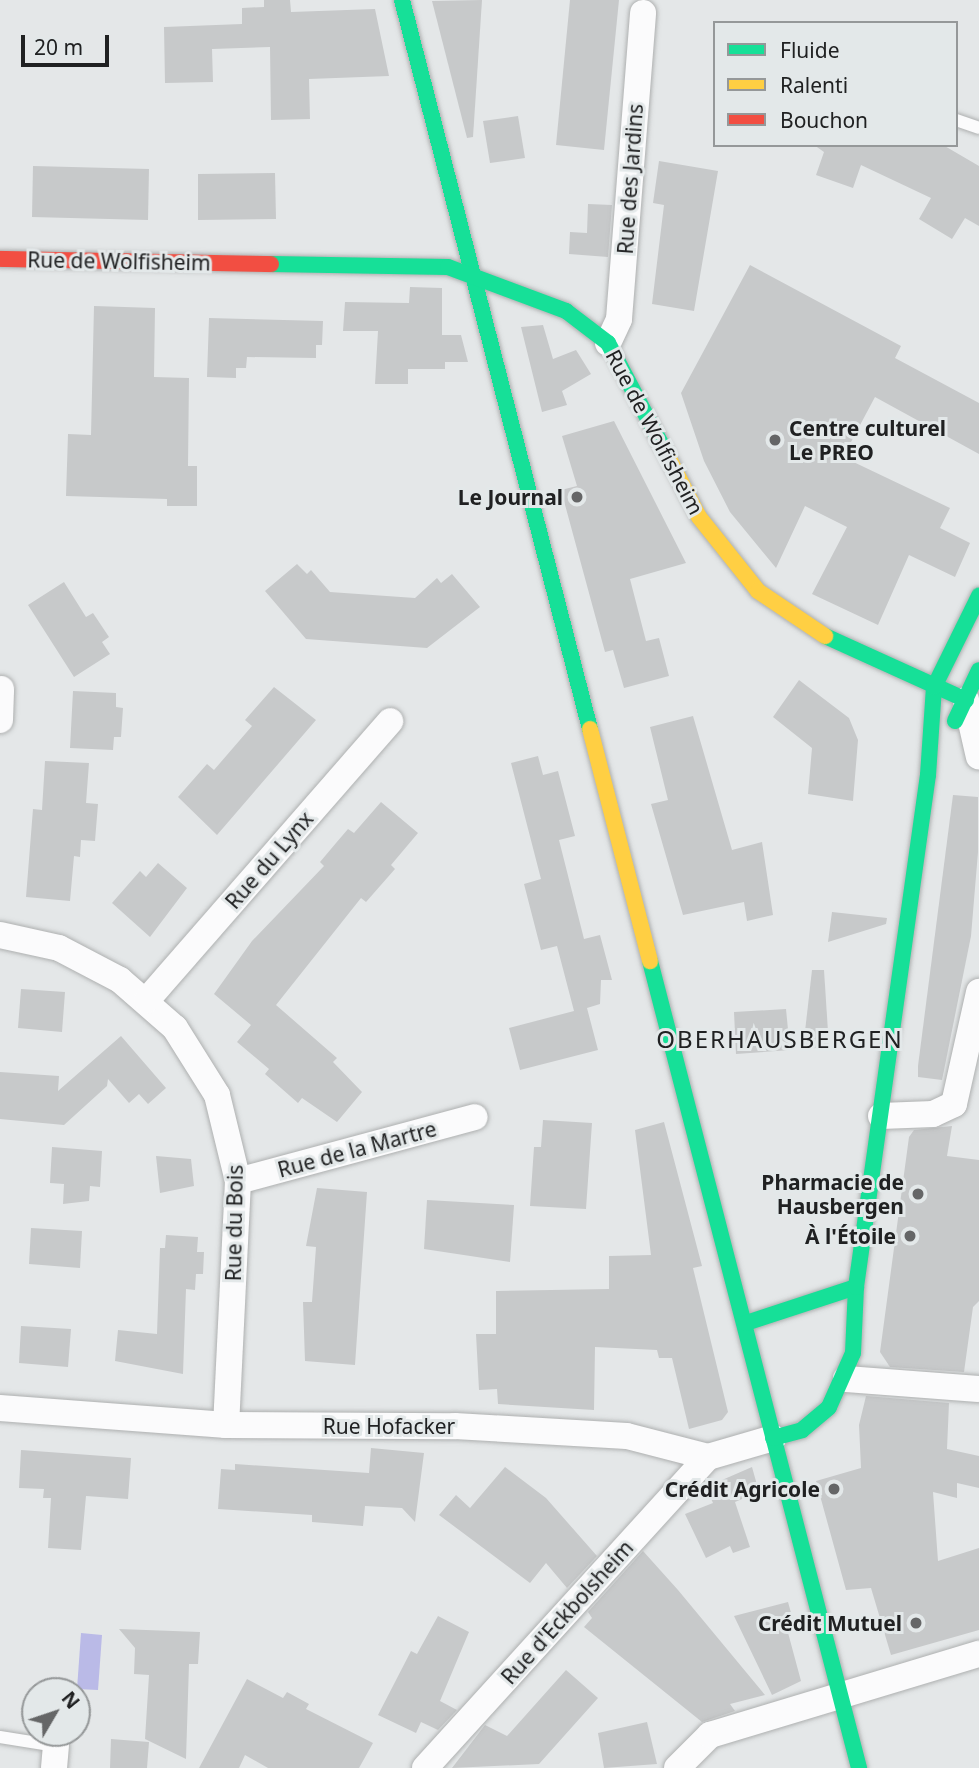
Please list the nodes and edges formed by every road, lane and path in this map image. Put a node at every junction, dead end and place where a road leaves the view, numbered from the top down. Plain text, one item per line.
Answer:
1 (402, 0) edge
2 (643, 13) dead end
3 (958, 121) edge
4 (979, 128) edge
5 (0, 259) edge
6 (475, 274) junction
7 (608, 343) junction
8 (979, 596) edge
9 (979, 670) edge
10 (934, 687) junction
11 (1, 689) edge
12 (966, 700) junction
13 (0, 720) edge
14 (390, 721) dead end
15 (979, 757) edge
16 (928, 775) junction
17 (0, 935) edge
18 (979, 992) edge
19 (147, 1000) junction
20 (881, 1116) junction
21 (475, 1117) dead end
22 (238, 1181) junction
23 (856, 1287) junction
24 (746, 1323) junction
25 (846, 1379) junction
26 (979, 1389) edge
27 (0, 1408) edge
28 (226, 1425) junction
29 (773, 1438) junction
30 (708, 1457) junction
31 (979, 1654) edge
32 (839, 1693) junction
33 (0, 1737) edge
34 (55, 1757) edge
35 (425, 1768) edge
36 (677, 1768) edge
37 (859, 1768) edge

1 - 6 main road
2 - 7 street, Rue des Jardins
3 - 4 lane
5 - 6 main road, Rue de Wolfisheim
6 - 7 main road, Rue de Wolfisheim
6 - 24 main road
7 - 10 main road, Rue de Wolfisheim
8 - 10 main road
9 - 12 main road
10 - 12 main road, Rue de Wolfisheim
10 - 16 main road
11 - 13 street
12 - 15 street
12 - 16 main road
14 - 19 street, Rue du Lynx
16 - 20 main road
17 - 19 street, Rue du Bois
18 - 20 street
19 - 22 street, Rue du Bois
20 - 23 main road
21 - 22 street, Rue de la Martre
22 - 28 street, Rue du Bois
23 - 24 main road
23 - 25 main road
24 - 29 main road
25 - 26 street
25 - 29 main road
27 - 28 street, Rue Hofacker
28 - 30 street, Rue Hofacker
29 - 30 street, Rue Hofacker
29 - 32 main road
30 - 35 street, Rue d'Eckbolsheim
31 - 32 street
32 - 36 street
32 - 37 main road
33 - 34 lane

